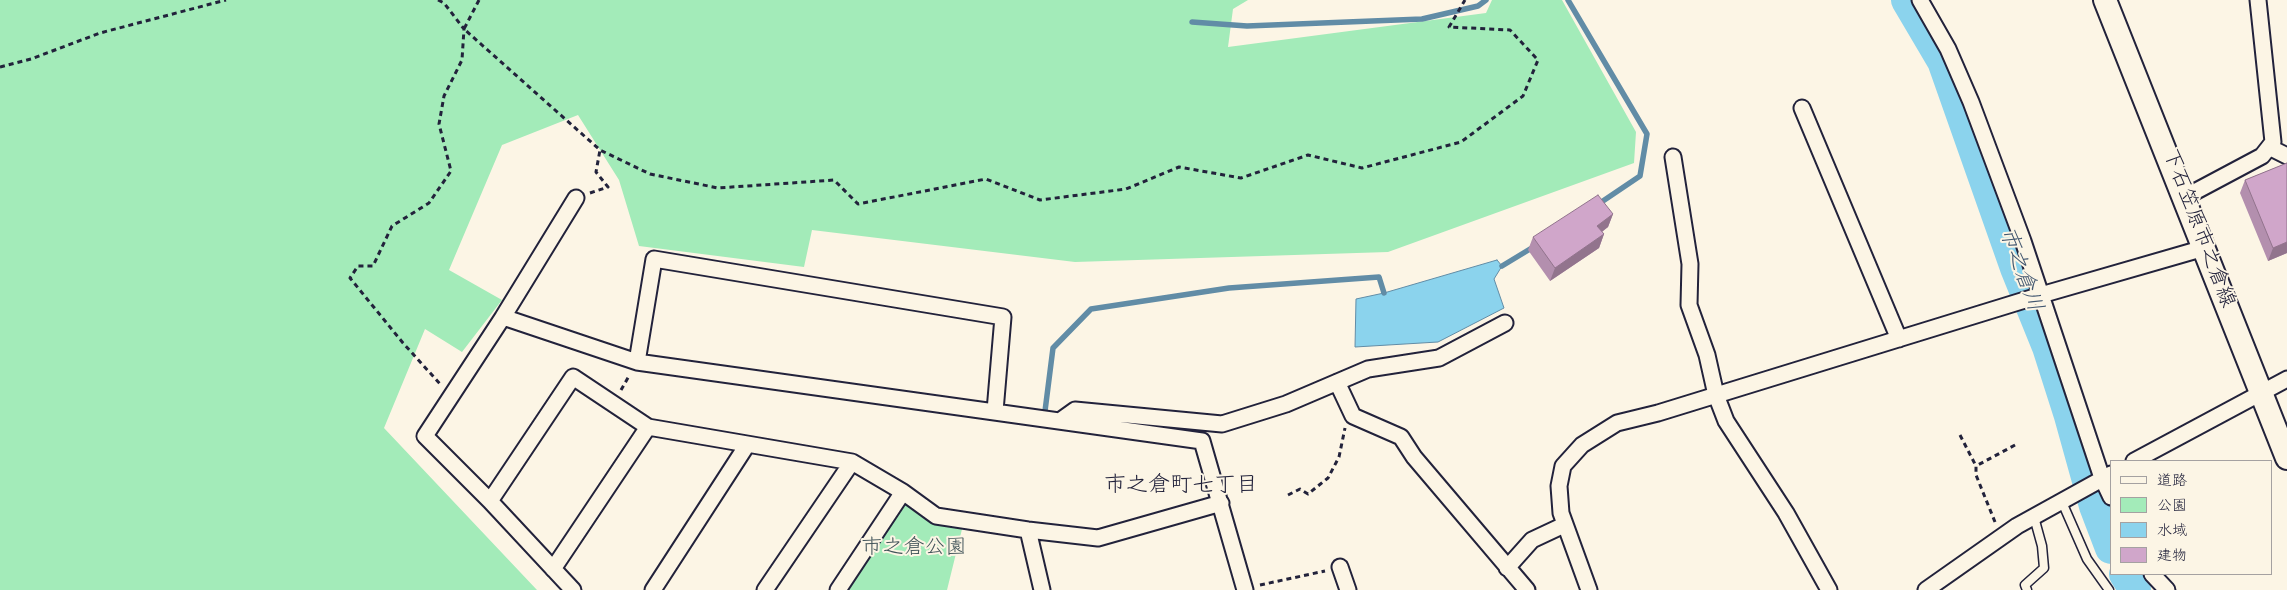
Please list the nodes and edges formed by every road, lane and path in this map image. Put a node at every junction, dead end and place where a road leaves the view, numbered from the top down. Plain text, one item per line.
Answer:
1 (226, 0) edge
2 (438, 0) edge
3 (480, 0) edge
4 (1465, 0) edge
5 (1920, 0) edge
6 (2105, 0) edge
7 (2258, 0) edge
8 (464, 29) junction
9 (0, 67) edge
10 (1802, 108) dead end
11 (2269, 147) junction
12 (600, 150) junction
13 (2287, 156) edge
14 (1672, 157) dead end
15 (608, 187) dead end
16 (2185, 197) junction
17 (576, 198) dead end
18 (2204, 248) junction
19 (2041, 295) junction
20 (503, 317) junction
21 (1505, 323) dead end
22 (1899, 339) junction
23 (637, 362) junction
24 (2287, 379) edge
25 (1337, 382) junction
26 (2261, 392) junction
27 (452, 395) junction
28 (1716, 395) junction
29 (613, 404) junction
30 (995, 411) junction
31 (1353, 416) junction
32 (1061, 420) junction
33 (648, 427) junction
34 (1960, 436) dead end
35 (2017, 444) dead end
36 (747, 445) junction
37 (2287, 458) edge
38 (2136, 460) edge
39 (852, 462) junction
40 (1976, 466) junction
41 (2107, 476) edge
42 (903, 492) junction
43 (2110, 492) edge
44 (1288, 495) dead end
45 (2065, 500) junction
46 (490, 501) junction
47 (1221, 503) junction
48 (2034, 516) junction
49 (1564, 525) junction
50 (1028, 530) junction
51 (2001, 537) junction
52 (1340, 567) joint
53 (1507, 568) junction
54 (553, 570) junction
55 (2153, 575) edge
56 (573, 590) edge
57 (653, 590) edge
58 (765, 590) edge
59 (838, 590) edge
60 (1042, 590) edge
61 (1244, 590) edge
62 (1348, 590) edge
63 (1527, 590) edge
64 (1589, 590) edge
65 (1829, 590) edge
66 (1926, 590) edge
67 (2027, 590) edge
68 (2109, 590) edge
69 (2167, 590) edge

1 - 9 path
2 - 8 path
3 - 8 path
4 - 12 path
5 - 19 street
6 - 16 main road, 下石笠原市之倉線
7 - 11 street
8 - 12 path
8 - 27 path
10 - 22 street
11 - 13 street
11 - 16 street
12 - 15 path
14 - 28 street
16 - 18 main road, 下石笠原市之倉線
17 - 20 street
18 - 19 street
18 - 26 main road, 下石笠原市之倉線
19 - 22 street
19 - 41 street
20 - 23 street
20 - 27 street
21 - 25 street
22 - 28 street
23 - 29 path
23 - 30 street
23 - 30 street
24 - 26 street
25 - 31 street
25 - 32 street
26 - 37 main road, 下石笠原市之倉線
26 - 38 street
27 - 46 street
28 - 49 street
28 - 65 street
29 - 33 street
29 - 46 street
30 - 32 street
31 - 44 path
31 - 53 street
32 - 47 street
33 - 36 street
33 - 54 street
34 - 40 path
35 - 40 path
36 - 39 street
36 - 57 street
39 - 42 street
39 - 58 street
40 - 51 path
41 - 43 street
41 - 45 street
42 - 50 street
42 - 59 street
45 - 48 street
45 - 68 lane
46 - 54 street
47 - 50 street
47 - 61 street
48 - 51 street
48 - 67 lane
49 - 53 street
49 - 64 street
50 - 60 street
51 - 66 street
52 - 61 path
52 - 62 street
53 - 63 street
54 - 56 street
55 - 69 street

